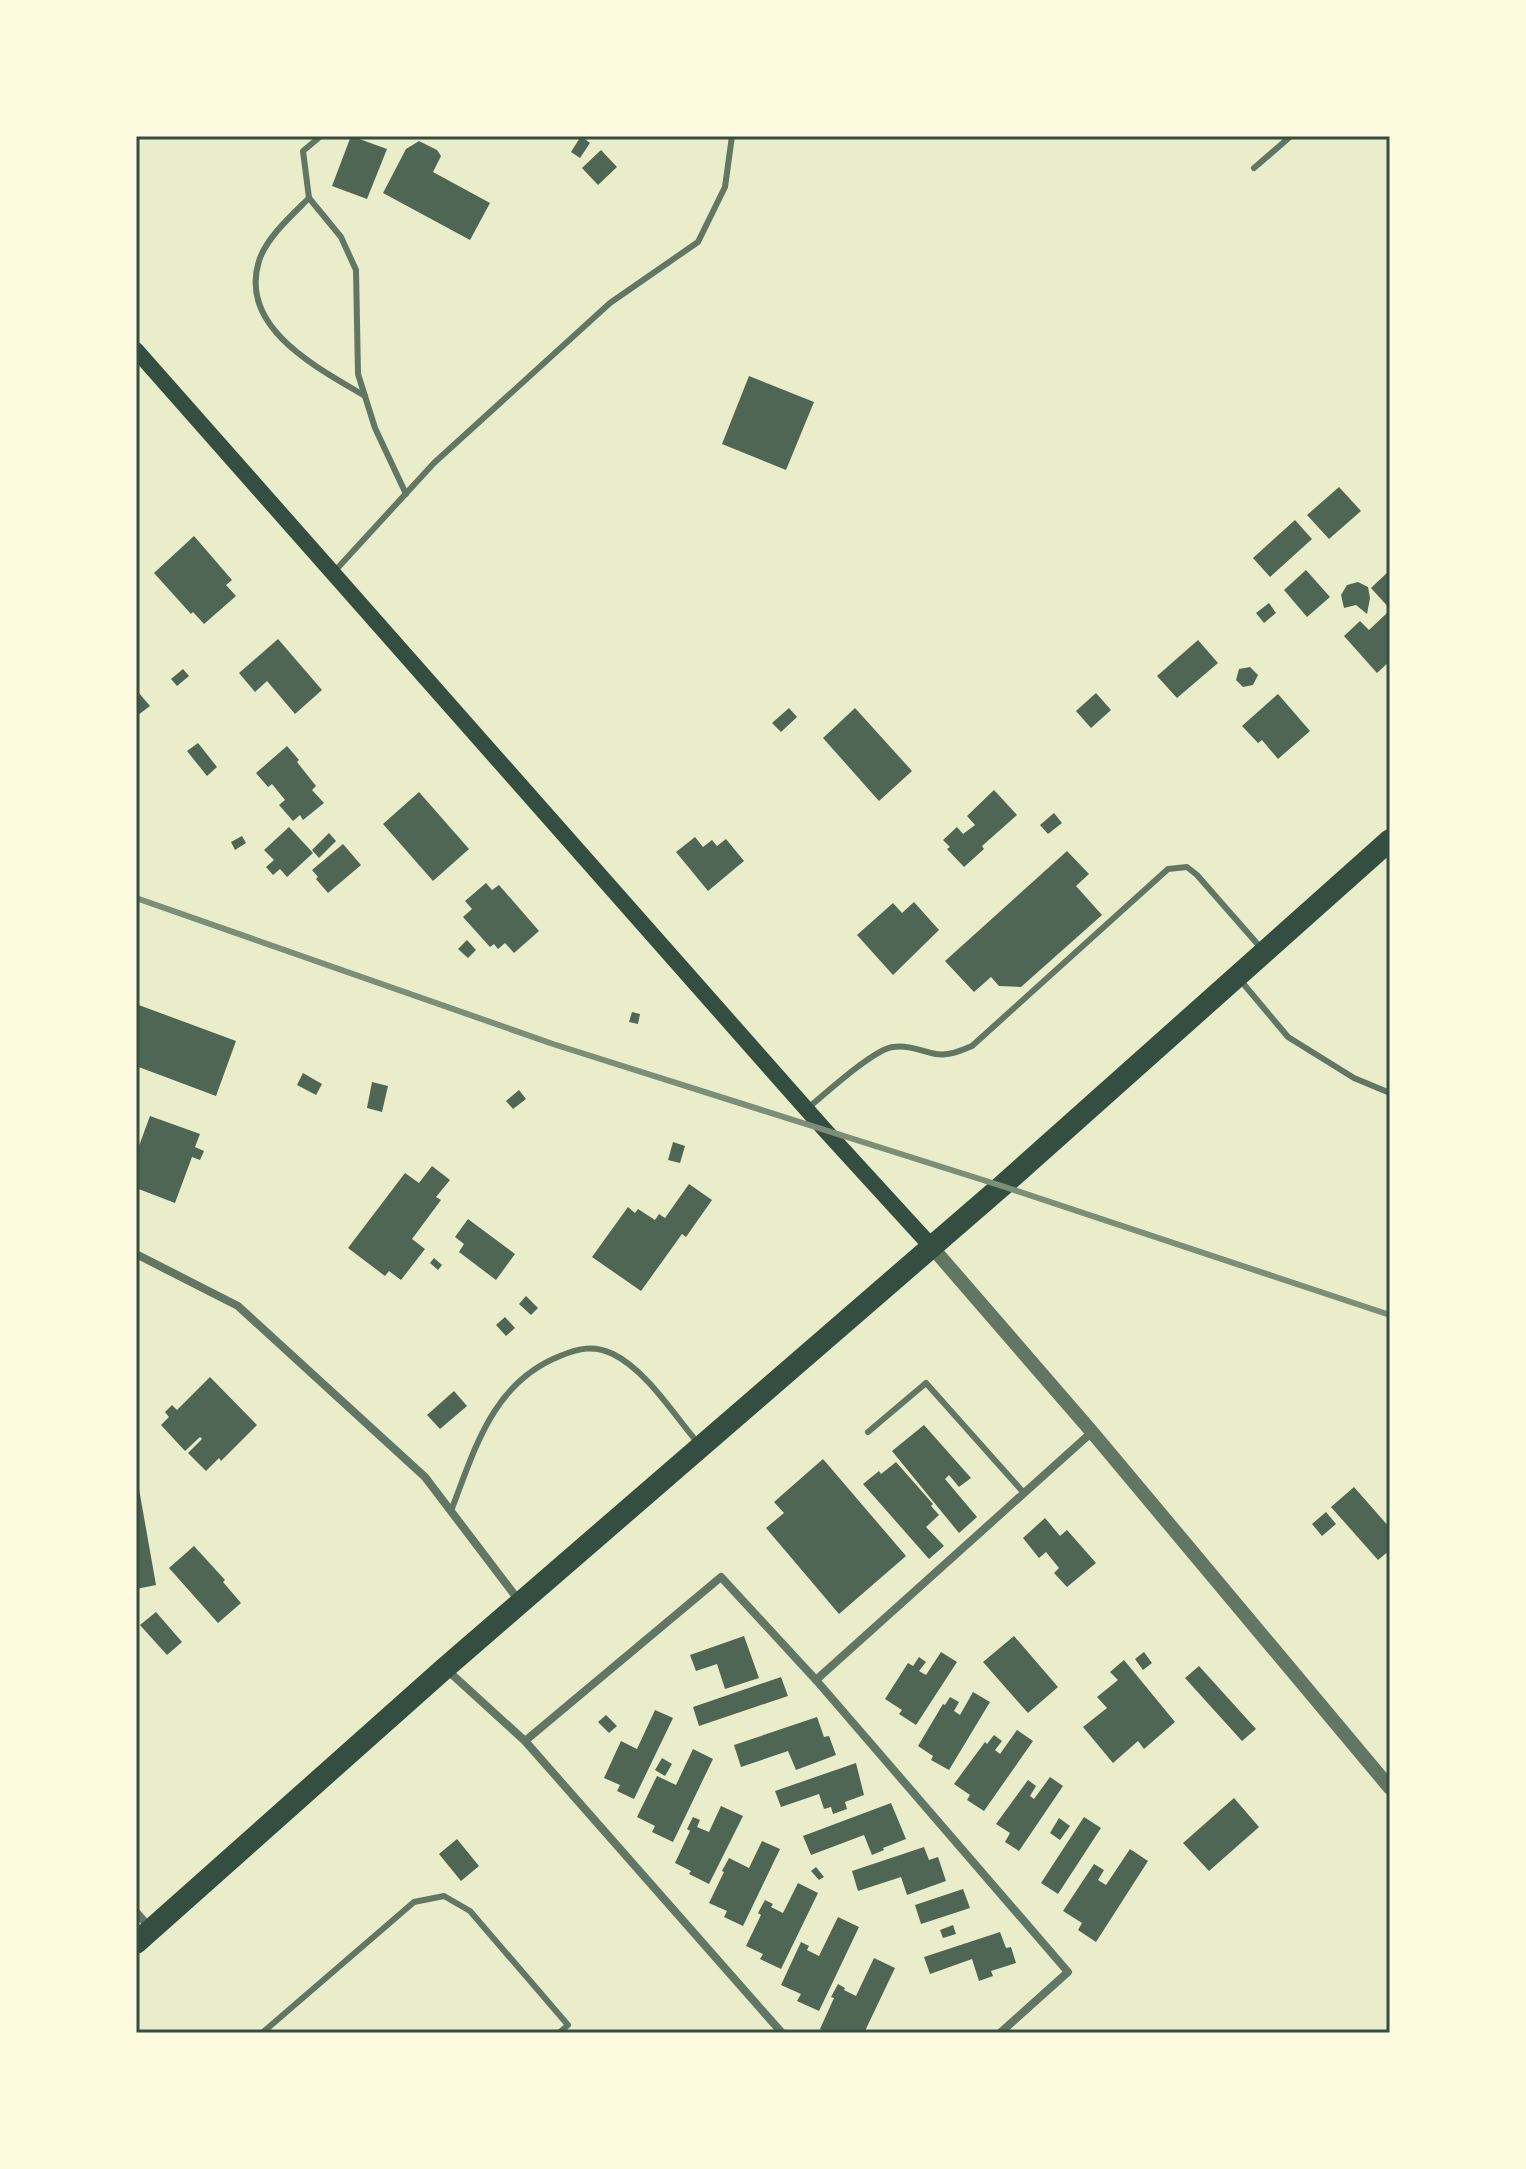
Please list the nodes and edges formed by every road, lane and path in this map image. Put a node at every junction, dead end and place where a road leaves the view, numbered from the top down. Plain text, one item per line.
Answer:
1 (321, 136) edge
2 (732, 136) edge
3 (1291, 136) edge
4 (1254, 168) dead end
5 (309, 198) junction
6 (136, 350) edge
7 (366, 397) junction
8 (406, 494) junction
9 (333, 573) junction
10 (1390, 840) edge
11 (1263, 951) junction
12 (1236, 975) junction
13 (1390, 1093) edge
14 (807, 1109) junction
15 (931, 1246) junction
16 (136, 1254) edge
17 (868, 1432) dead end
18 (1092, 1432) junction
19 (701, 1446) junction
20 (1024, 1493) junction
21 (451, 1511) junction
22 (520, 1603) junction
23 (445, 1668) junction
24 (816, 1680) junction
25 (525, 1741) junction
26 (1390, 1788) edge
27 (136, 1912) edge
28 (144, 1936) edge
29 (262, 2033) edge
30 (559, 2033) edge
31 (782, 2033) edge
32 (1000, 2033) edge

1 - 5 lane
2 - 8 lane
3 - 4 lane
5 - 7 lane
5 - 7 lane
6 - 9 main road
7 - 8 lane
8 - 9 lane
9 - 14 main road
10 - 11 highway
11 - 12 highway
11 - 14 lane
12 - 13 lane
12 - 15 highway
14 - 15 main road
15 - 18 street
15 - 19 highway
16 - 21 street
17 - 20 lane
18 - 20 street
18 - 26 street
19 - 21 lane
19 - 22 highway
20 - 24 street
21 - 22 street
22 - 23 highway
23 - 25 street
23 - 28 highway
24 - 25 street
24 - 32 street
25 - 31 street
27 - 28 street
29 - 30 lane

